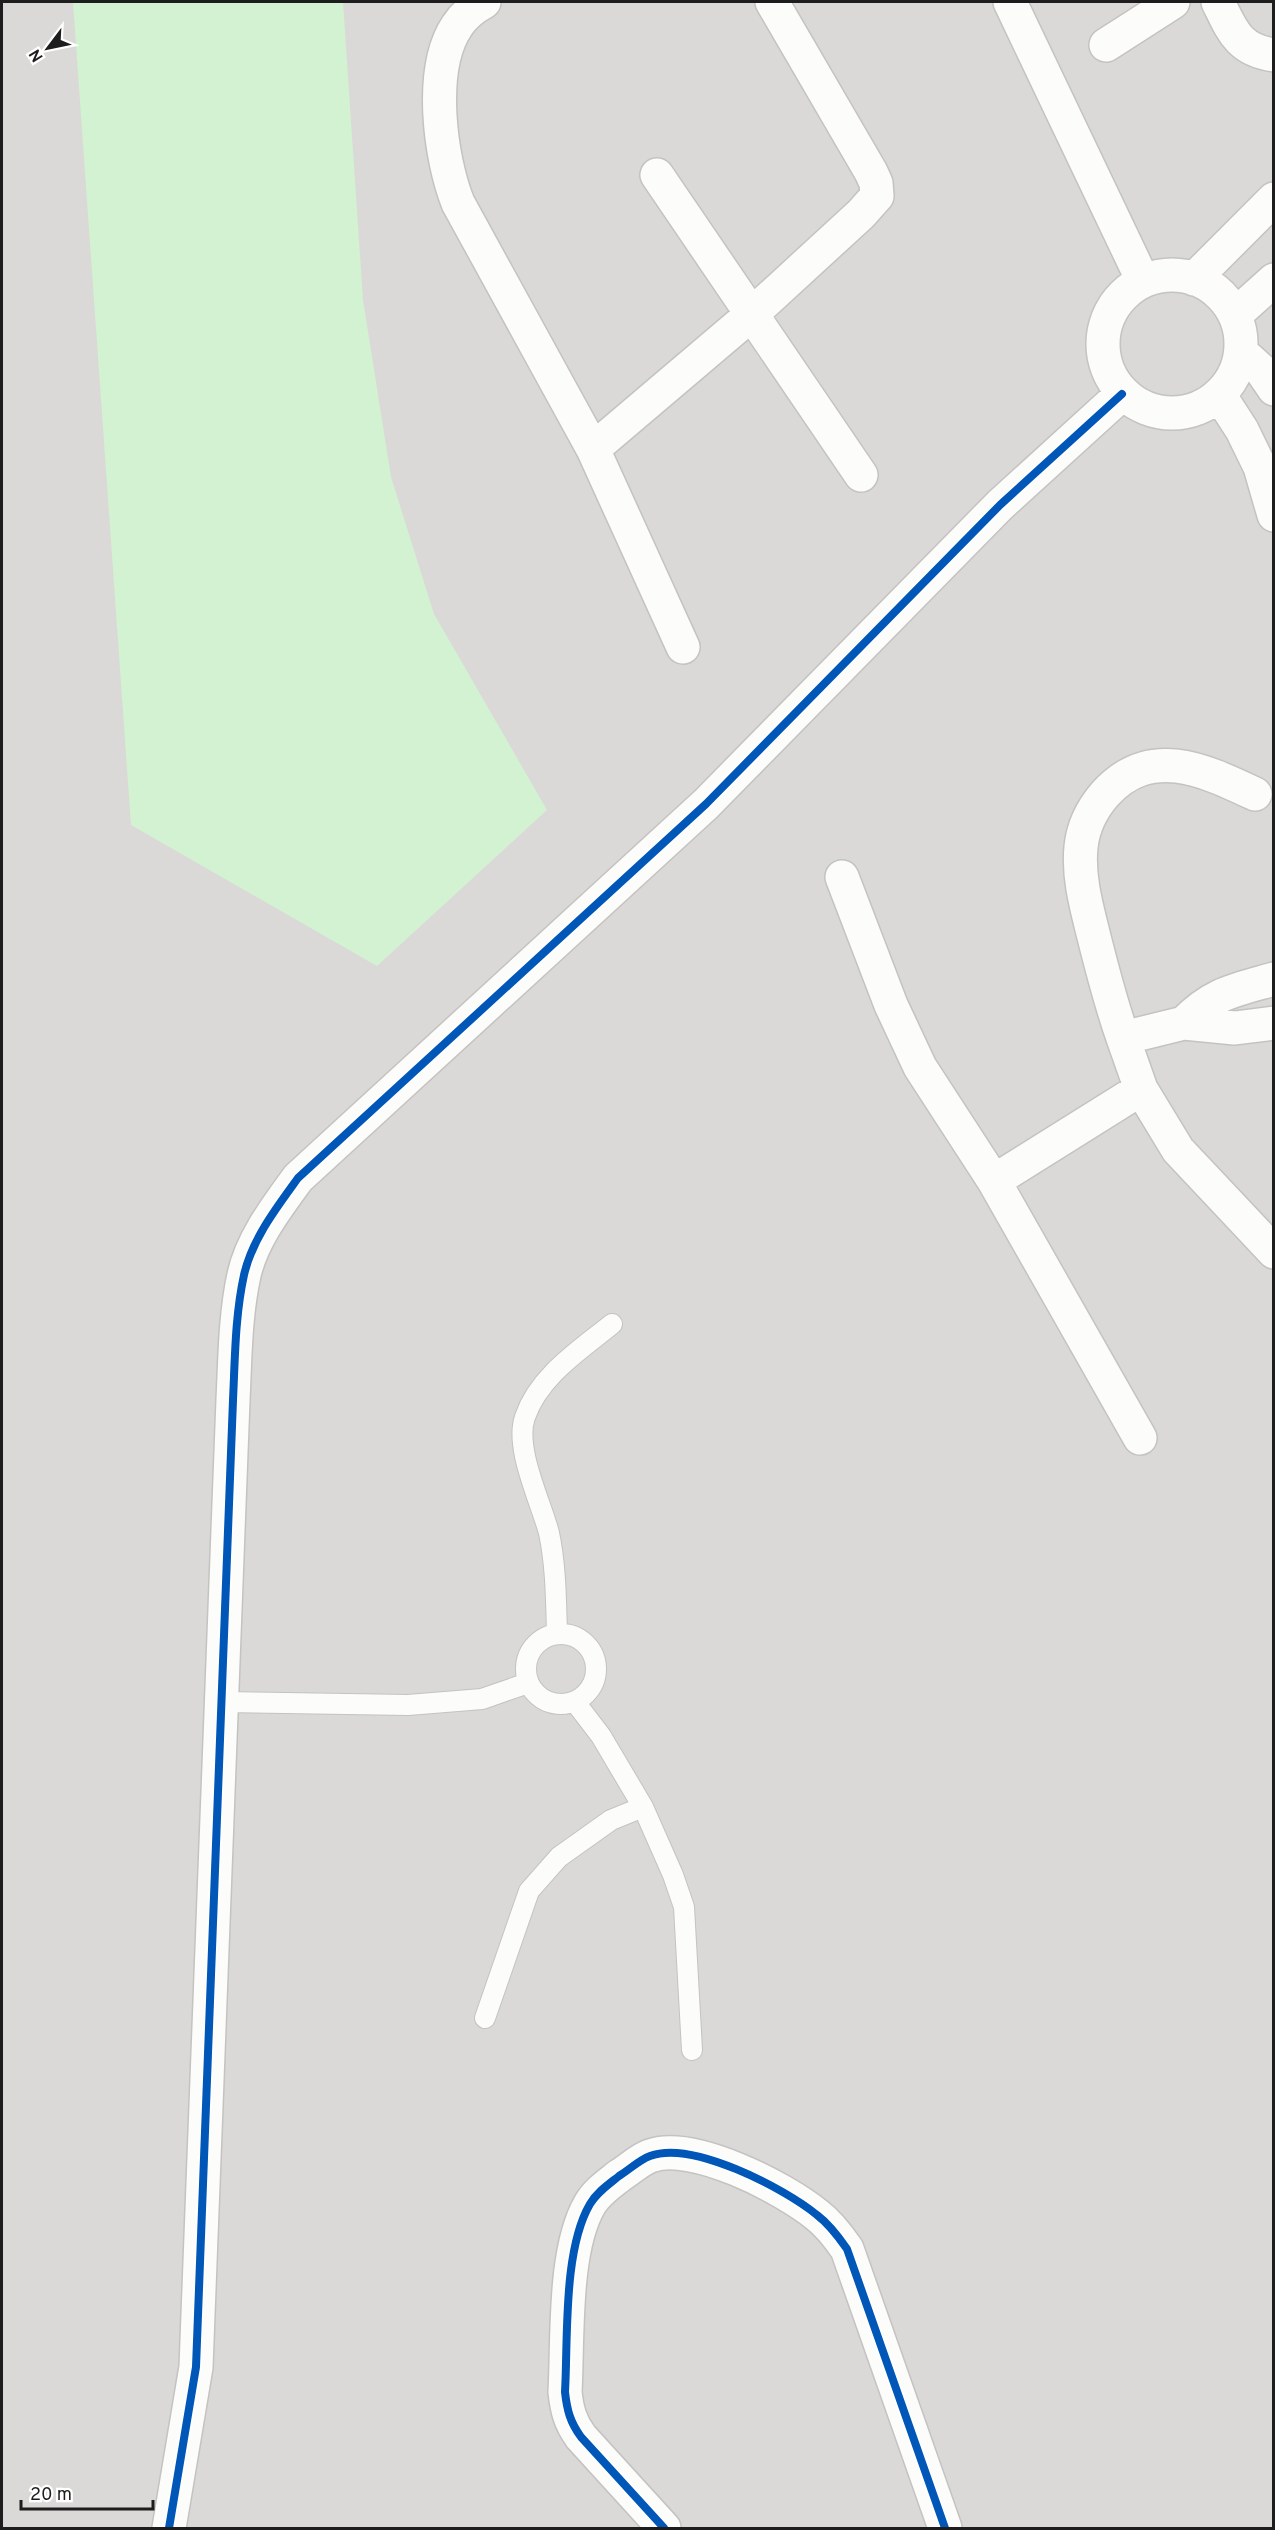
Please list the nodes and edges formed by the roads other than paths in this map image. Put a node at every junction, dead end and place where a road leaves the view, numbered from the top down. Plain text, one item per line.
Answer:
1 (484, 2) edge
2 (1010, 2) edge
3 (1173, 2) edge
4 (1218, 2) edge
5 (785, 6) edge
6 (1106, 45) dead end
7 (1274, 55) edge
8 (657, 175) dead end
9 (1274, 199) edge
10 (1194, 279) junction
11 (1274, 280) edge
12 (1143, 281) junction
13 (752, 314) junction
14 (1235, 315) junction
15 (1241, 352) junction
16 (1274, 389) edge
17 (1122, 394) junction
18 (1220, 396) junction
19 (593, 449) junction
20 (861, 475) dead end
21 (1274, 515) edge
22 (683, 647) dead end
23 (1255, 794) dead end
24 (842, 877) dead end
25 (1274, 979) edge
26 (1184, 1023) junction
27 (1274, 1023) edge
28 (1123, 1038) junction
29 (1141, 1089) junction
30 (993, 1181) junction
31 (1274, 1252) edge
32 (612, 1324) dead end
33 (1140, 1438) dead end
34 (557, 1634) junction
35 (528, 1683) junction
36 (221, 1702) junction
37 (575, 1702) junction
38 (643, 1807) junction
39 (485, 2018) dead end
40 (692, 2050) dead end
41 (169, 2529) edge
42 (664, 2529) edge
43 (945, 2529) edge

1 - 19 street
2 - 12 street
3 - 6 street
4 - 7 street
5 - 13 street
8 - 13 street
9 - 10 street
10 - 12 street
10 - 14 street
11 - 14 street
12 - 17 street
13 - 19 street
13 - 20 street
14 - 15 street
15 - 16 street
15 - 18 street
17 - 18 street
17 - 36 street
18 - 21 street
19 - 22 street
23 - 28 street
24 - 30 street
25 - 26 street
26 - 27 street
26 - 28 street
28 - 29 street
29 - 30 street
29 - 31 street
30 - 33 street
32 - 34 lane
34 - 35 lane
34 - 37 lane
35 - 36 lane
35 - 37 lane
36 - 41 street
37 - 38 lane
38 - 39 lane
38 - 40 lane
42 - 43 street

